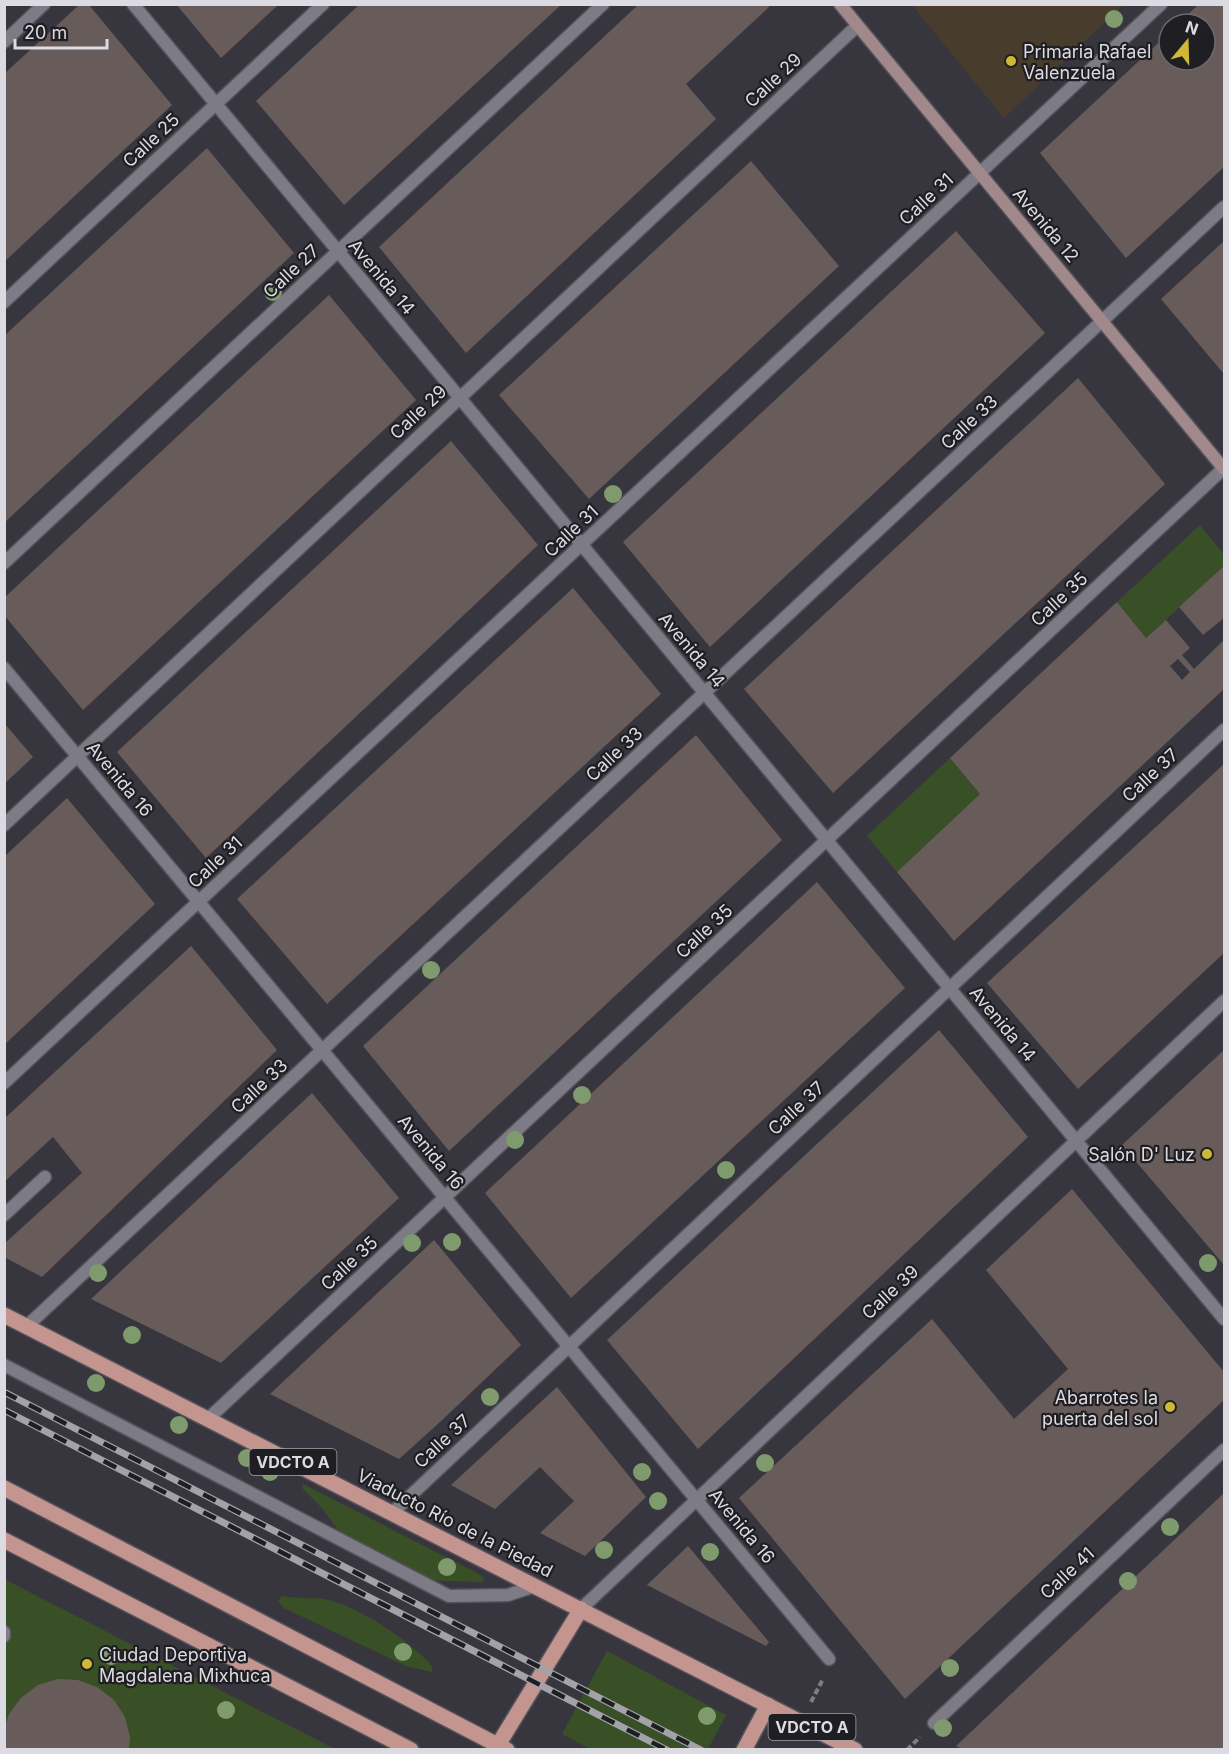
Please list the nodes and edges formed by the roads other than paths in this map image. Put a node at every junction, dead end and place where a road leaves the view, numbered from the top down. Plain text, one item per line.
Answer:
1 (45, 4) edge
2 (133, 4) edge
3 (323, 4) edge
4 (603, 4) edge
5 (840, 4) edge
6 (1161, 4) edge
7 (857, 26) junction
8 (4, 42) edge
9 (216, 104) junction
10 (980, 174) junction
11 (1224, 207) edge
12 (338, 252) junction
13 (4, 302) edge
14 (1102, 322) junction
15 (460, 398) junction
16 (1224, 469) edge
17 (582, 545) junction
18 (4, 563) edge
19 (4, 668) edge
20 (705, 693) junction
21 (1224, 730) edge
22 (78, 757) junction
23 (4, 825) edge
24 (827, 840) junction
25 (199, 902) junction
26 (950, 988) junction
27 (1224, 1001) edge
28 (322, 1051) junction
29 (4, 1083) edge
30 (1076, 1141) junction
31 (45, 1177) dead end
32 (445, 1198) junction
33 (4, 1215) edge
34 (4, 1315) edge
35 (1224, 1319) edge
36 (27, 1326) junction
37 (569, 1347) junction
38 (4, 1365) edge
39 (208, 1419) junction
40 (1224, 1450) edge
41 (4, 1488) edge
42 (697, 1500) junction
43 (392, 1513) junction
44 (4, 1540) edge
45 (535, 1586) junction
46 (581, 1609) junction
47 (829, 1659) road end
48 (768, 1705) junction
49 (934, 1723) dead end
50 (503, 1747) edge
51 (411, 1749) edge
52 (744, 1749) edge
53 (855, 1749) edge

1 - 8 street
2 - 9 street, Avenida 14
3 - 9 street, Calle 25
4 - 12 street, Calle 27
5 - 7 street, Avenida 12
6 - 10 street, Calle 31
7 - 10 street, Avenida 12
7 - 15 street, Calle 29
9 - 12 street, Avenida 14
9 - 13 street, Calle 25
10 - 14 street, Avenida 12
10 - 17 street, Calle 31
11 - 14 street, Calle 33
12 - 15 street, Avenida 14
12 - 18 street, Calle 27
14 - 16 street, Avenida 12
14 - 20 street, Calle 33
15 - 17 street, Avenida 14
15 - 22 street, Calle 29
16 - 24 street, Calle 35
17 - 20 street, Avenida 14
17 - 25 street, Calle 31
19 - 22 street, Avenida 16
20 - 24 street, Avenida 14
20 - 28 street, Calle 33
21 - 26 street, Calle 37
22 - 23 street, Calle 29
22 - 25 street, Avenida 16
24 - 26 street, Avenida 14
24 - 32 street, Calle 35
25 - 28 street, Avenida 16
25 - 29 street, Calle 31
26 - 30 street, Avenida 14
26 - 37 street, Calle 37
27 - 30 street, Calle 39
28 - 32 street, Avenida 16
28 - 36 street, Calle 33
30 - 35 street, Avenida 14
30 - 42 street, Calle 39
31 - 33 street
32 - 37 street, Avenida 16
32 - 39 street, Calle 35
34 - 36 main road, Viaducto Río de la Piedad / VDCTO A
36 - 39 main road, Viaducto Río de la Piedad / VDCTO A
37 - 42 street, Avenida 16
37 - 43 street, Calle 37
38 - 45 street
39 - 43 main road, Viaducto Río de la Piedad / VDCTO A
40 - 49 street, Calle 41
41 - 50 main road
42 - 46 street, Calle 39
42 - 47 street, Avenida 16
43 - 45 main road, Viaducto Río de la Piedad / VDCTO A
44 - 51 main road
45 - 46 main road, Viaducto Río de la Piedad / VDCTO A
46 - 48 main road, Viaducto Río de la Piedad / VDCTO A
46 - 50 main road
48 - 52 main road
48 - 53 main road, Viaducto Río de la Piedad / VDCTO A

